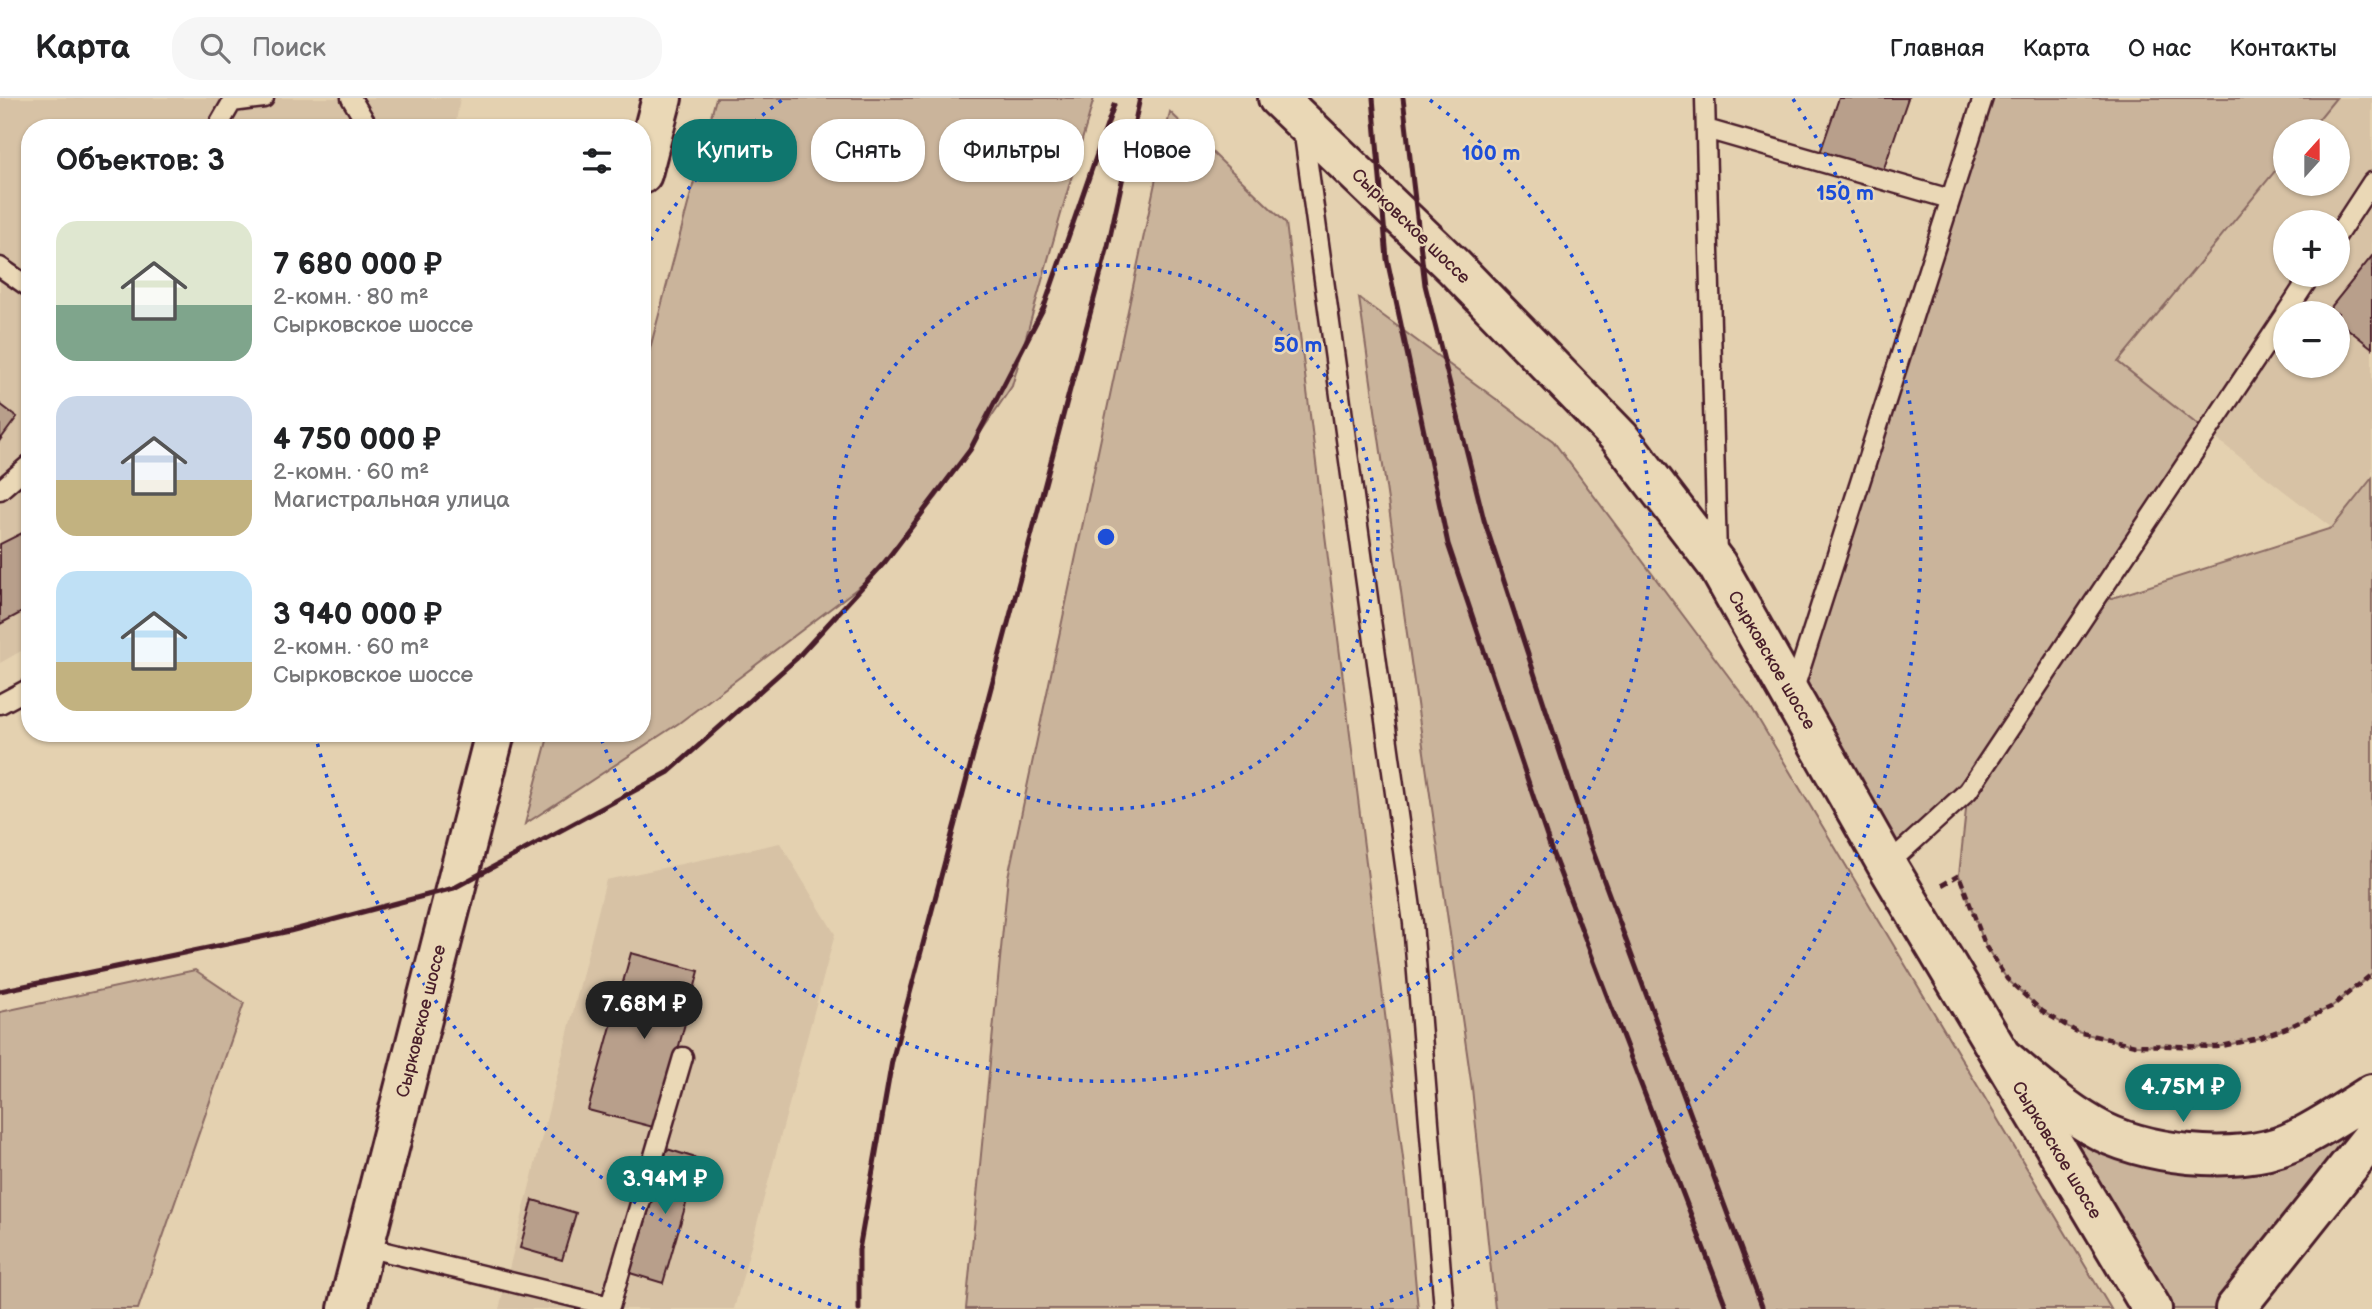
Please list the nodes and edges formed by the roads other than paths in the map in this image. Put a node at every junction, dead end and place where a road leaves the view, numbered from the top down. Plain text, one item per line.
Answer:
1 (264, 98) edge
2 (351, 98) edge
3 (662, 98) edge
4 (1705, 98) edge
5 (1983, 98) edge
6 (1290, 110) edge
7 (222, 119) edge
8 (364, 119) edge
9 (1706, 129) junction
10 (651, 140) edge
11 (2372, 181) edge
12 (1950, 199) junction
13 (2350, 215) edge
14 (0, 267) edge
15 (21, 282) edge
16 (2273, 334) edge
17 (21, 472) edge
18 (0, 490) edge
19 (1717, 565) junction
20 (21, 693) edge
21 (1792, 695) junction
22 (0, 704) edge
23 (493, 742) edge
24 (1887, 865) junction
25 (683, 1057) dead end
26 (2003, 1058) junction
27 (2372, 1094) edge
28 (2372, 1137) edge
29 (365, 1247) junction
30 (348, 1309) edge
31 (1444, 1309) edge
32 (2152, 1309) edge
33 (2235, 1309) edge

1 - 7 lane
2 - 8 lane
3 - 10 main road
4 - 9 lane
5 - 12 lane
6 - 19 main road, Сырковское шоссе
6 - 31 lane
9 - 12 lane
9 - 19 lane
11 - 13 lane
12 - 21 lane
14 - 15 lane
16 - 24 lane
17 - 18 lane
19 - 21 main road, Сырковское шоссе
20 - 22 lane
21 - 24 main road, Сырковское шоссе
23 - 29 main road, Сырковское шоссе
24 - 26 main road, Сырковское шоссе
25 - 29 lane
26 - 27 main road
26 - 32 main road, Сырковское шоссе
28 - 33 main road
29 - 30 main road, Сырковское шоссе

